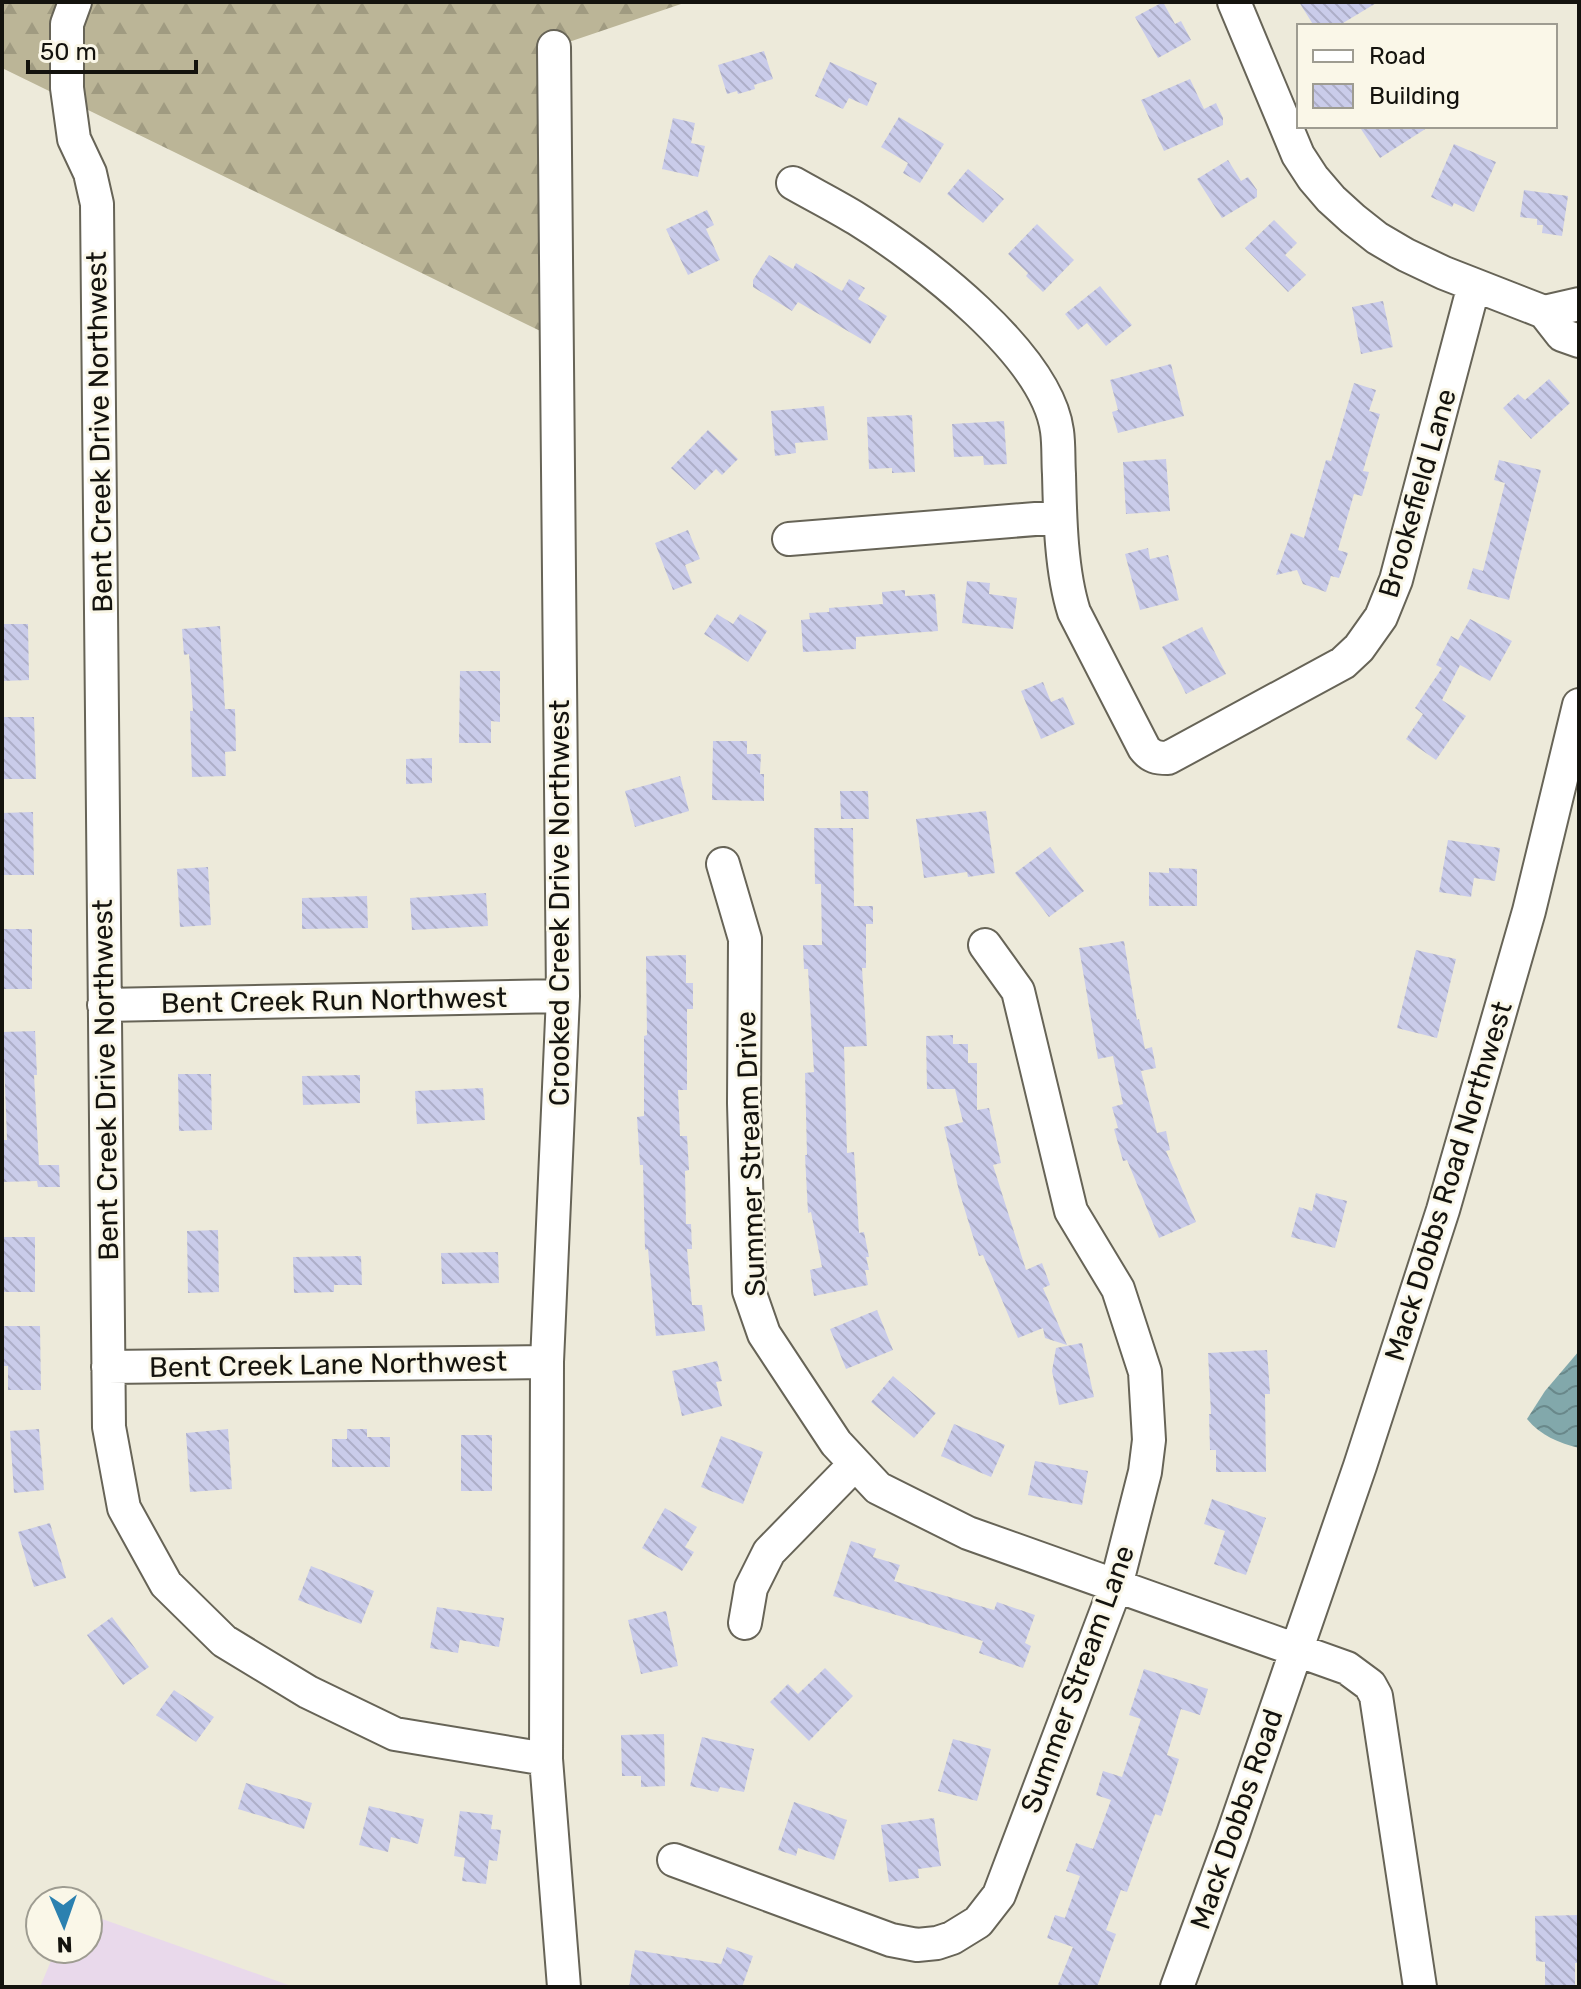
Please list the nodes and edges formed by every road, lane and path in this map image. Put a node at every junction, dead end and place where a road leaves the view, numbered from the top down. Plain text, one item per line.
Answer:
1 (75, 2) edge
2 (1234, 2) edge
3 (554, 47) dead end
4 (793, 183) dead end
5 (1474, 285) junction
6 (1579, 304) edge
7 (1544, 312) junction
8 (1579, 341) edge
9 (1060, 517) junction
10 (789, 539) dead end
11 (1579, 705) edge
12 (723, 864) dead end
13 (985, 945) dead end
14 (563, 996) junction
15 (104, 1005) junction
16 (547, 1362) junction
17 (108, 1367) junction
18 (855, 1464) junction
19 (1116, 1586) junction
20 (745, 1623) dead end
21 (1295, 1650) junction
22 (546, 1759) junction
23 (674, 1860) dead end
24 (564, 1987) edge
25 (1177, 1987) edge
26 (1420, 1987) edge

1 - 15 street, Bent Creek Drive Northwest
2 - 5 street
3 - 14 street, Crooked Creek Drive Northwest
4 - 9 street
5 - 7 street
5 - 9 street, Brookefield Lane
6 - 7 street
7 - 8 street
9 - 10 street
11 - 21 street, Mack Dobbs Road Northwest
12 - 18 street, Summer Stream Drive
13 - 19 street, Summer Stream Lane
14 - 15 street, Bent Creek Run Northwest
14 - 16 street, Crooked Creek Drive Northwest
15 - 17 street, Bent Creek Drive Northwest
16 - 17 street, Bent Creek Lane Northwest
16 - 22 street, Crooked Creek Drive Northwest
17 - 22 street, Bent Creek Drive Northwest
18 - 19 street, Summer Stream Drive
18 - 20 street
19 - 21 street, Summer Stream Drive
19 - 23 street, Summer Stream Lane
21 - 25 street, Mack Dobbs Road
21 - 26 street, Summer Stream Drive
22 - 24 street, Crooked Creek Drive Northwest

